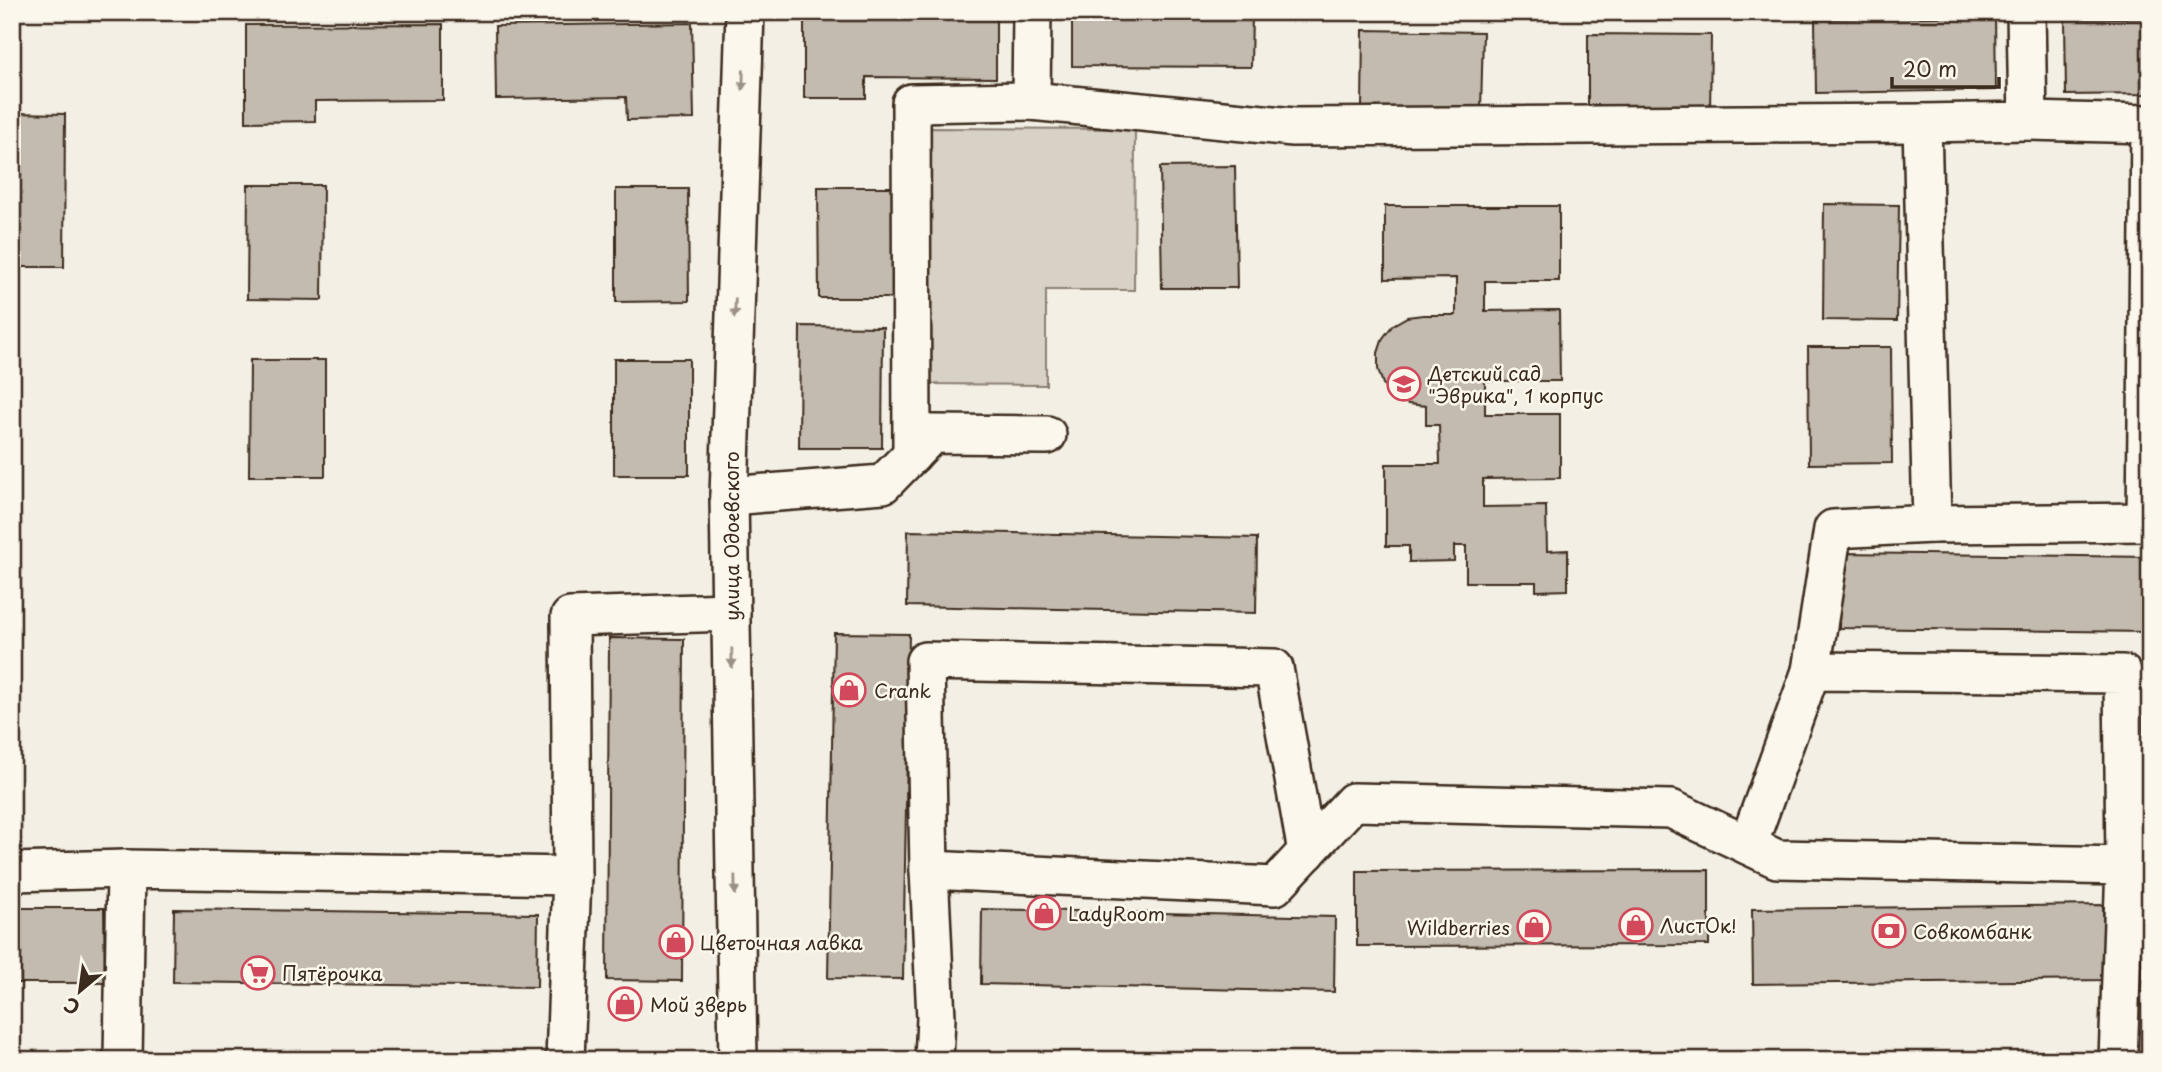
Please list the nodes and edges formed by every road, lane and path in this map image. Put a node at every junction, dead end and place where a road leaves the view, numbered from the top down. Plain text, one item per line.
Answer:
1 (745, 12) edge
2 (1032, 12) edge
3 (2026, 12) edge
4 (1031, 100) junction
5 (2028, 121) junction
6 (1922, 123) junction
7 (1047, 435) dead end
8 (912, 455) junction
9 (729, 496) junction
10 (2148, 522) edge
11 (1932, 524) junction
12 (731, 612) junction
13 (1811, 671) junction
14 (1748, 845) junction
15 (1307, 852) junction
16 (2125, 866) junction
17 (126, 869) junction
18 (929, 870) junction
19 (12, 872) edge
20 (572, 876) junction
21 (123, 1060) edge
22 (565, 1060) edge
23 (738, 1060) edge
24 (934, 1060) edge
25 (2118, 1060) edge

1 -> 9 street, улица Одоевского
2 - 4 street
3 - 5 street
4 - 6 street
4 - 8 street
5 - 6 street
5 - 10 street
6 - 11 street
7 - 8 street
8 - 9 street
9 - 12 street, улица Одоевского
10 - 11 street
11 - 13 street
12 - 20 street
12 -> 23 street, улица Одоевского
13 - 14 street
13 - 16 street
14 - 15 street
14 - 16 street
15 - 18 street
15 - 18 street
16 - 25 street
17 - 19 street
17 - 20 street
17 - 21 street
18 - 24 street
20 - 22 street

